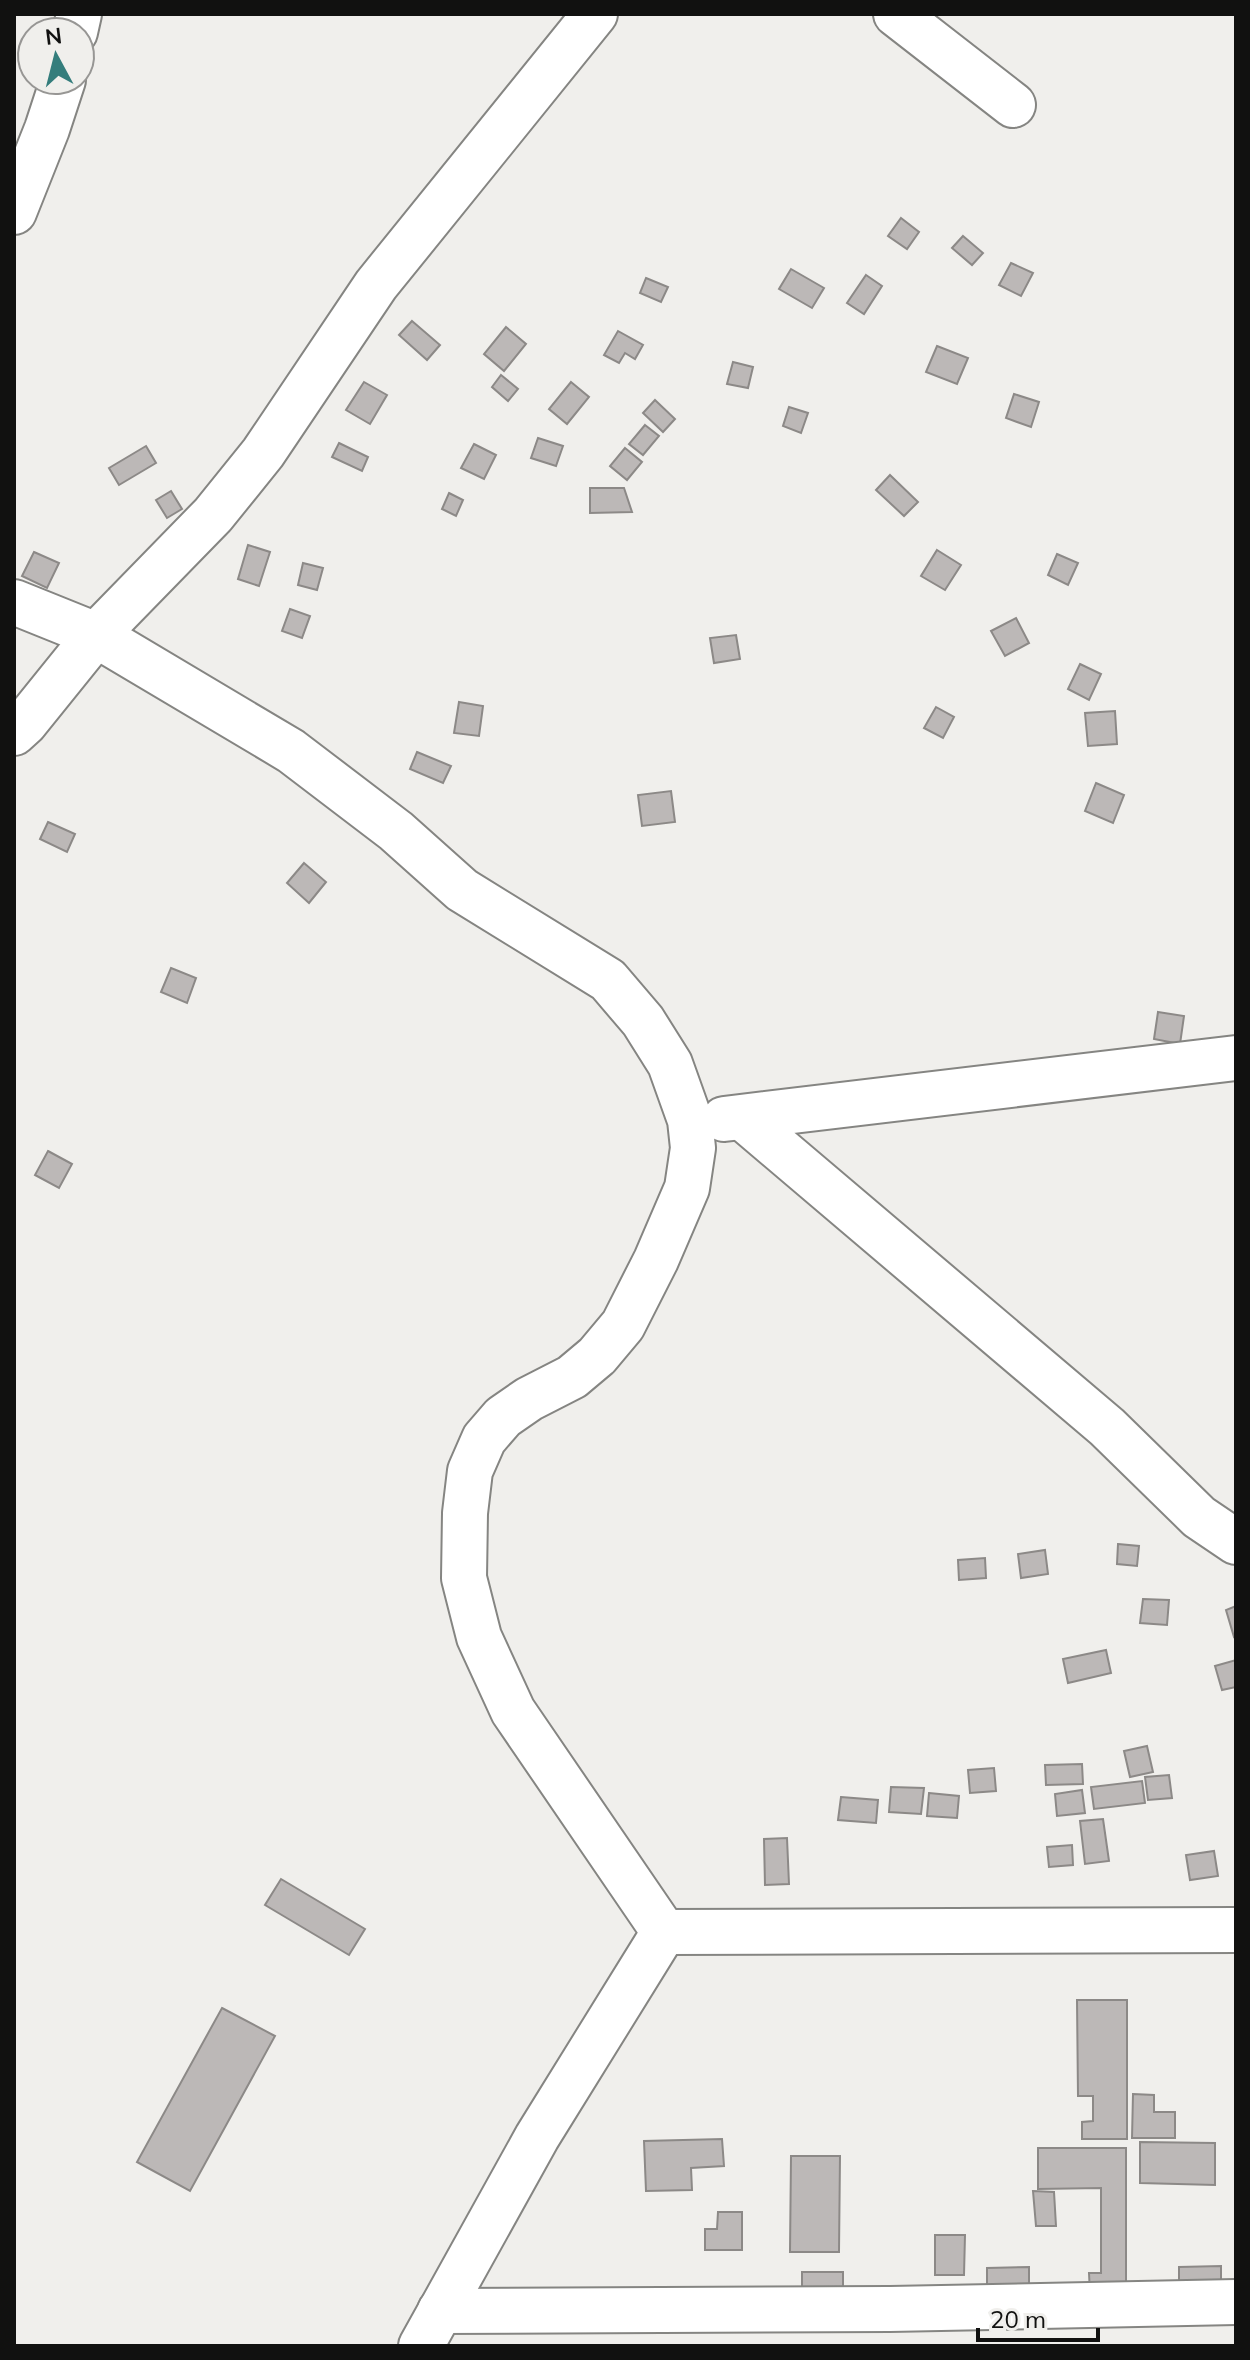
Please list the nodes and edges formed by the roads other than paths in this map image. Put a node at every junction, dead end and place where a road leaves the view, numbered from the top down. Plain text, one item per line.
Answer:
1 (595, 14) edge
2 (896, 14) edge
3 (58, 96) edge
4 (1013, 105) dead end
5 (14, 212) edge
6 (14, 602) edge
7 (96, 635) junction
8 (14, 733) edge
9 (1236, 1058) edge
10 (743, 1118) junction
11 (690, 1120) junction
12 (1236, 1542) edge
13 (1236, 1930) edge
14 (664, 1932) junction
15 (1236, 2302) edge
16 (431, 2329) edge

1 - 7 street
2 - 4 street
3 - 5 street
6 - 7 street
7 - 8 street
7 - 11 street
9 - 10 street
10 - 11 street
10 - 12 street
11 - 14 street
13 - 14 street
14 - 16 street
15 - 16 street

